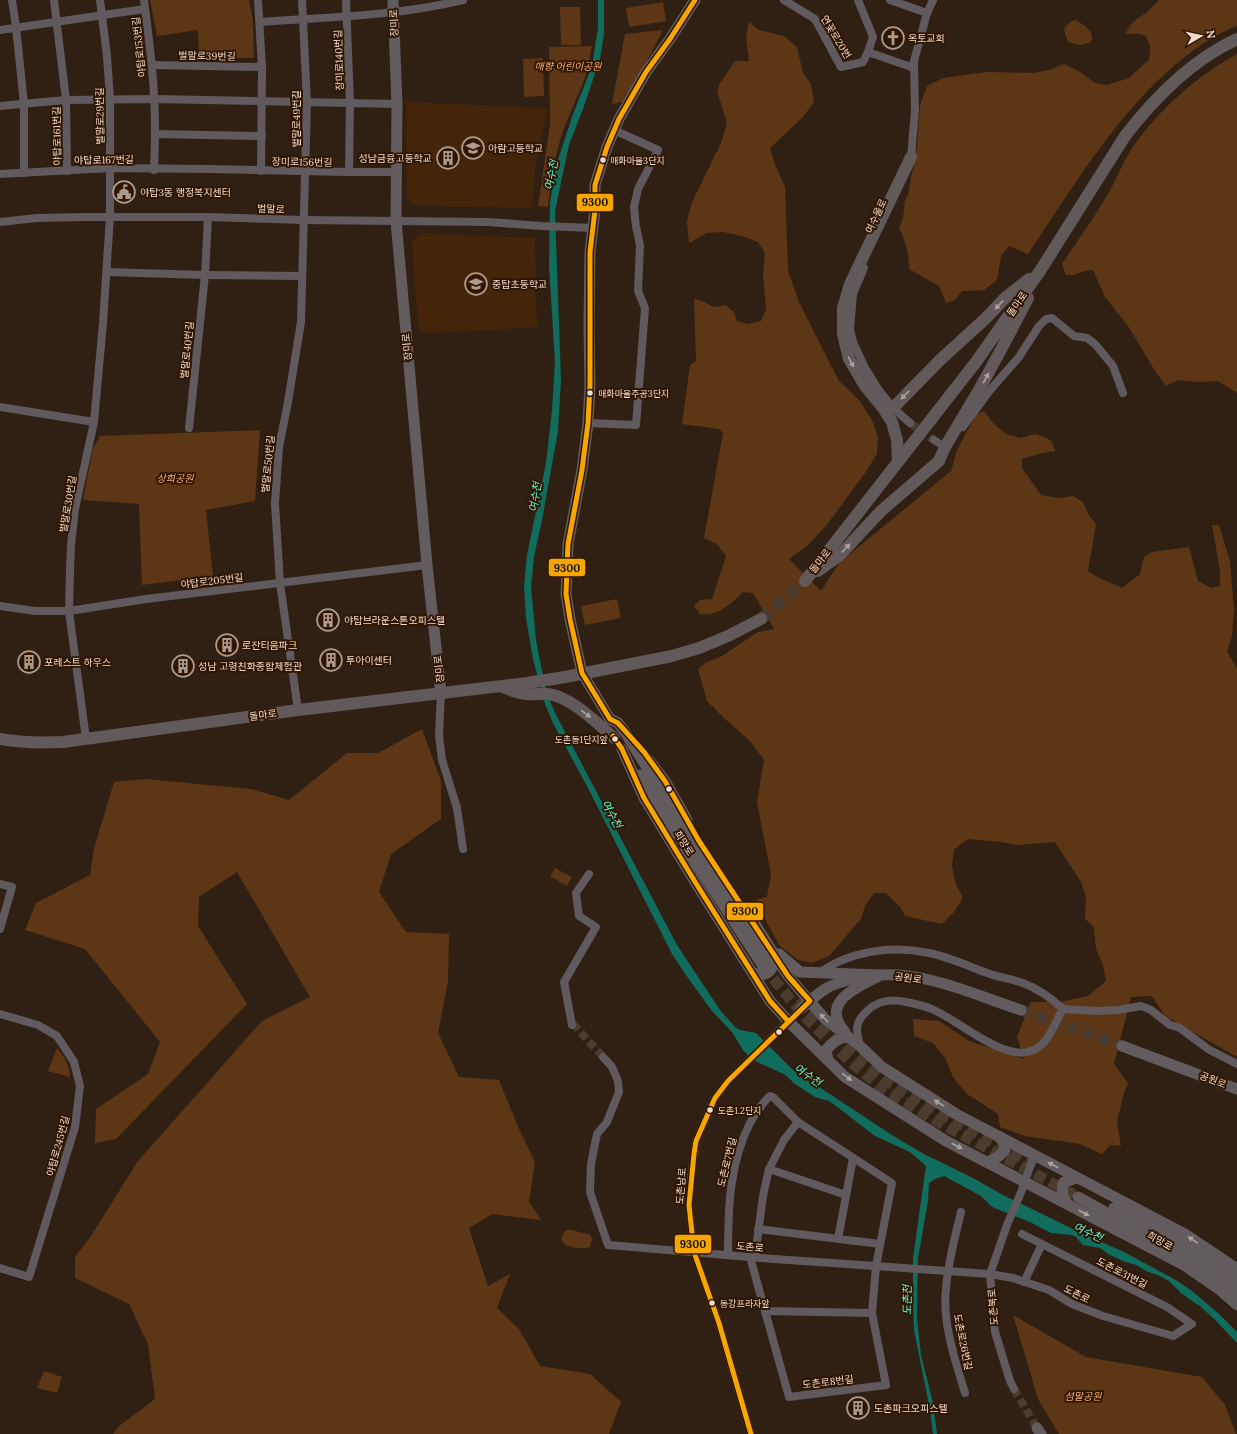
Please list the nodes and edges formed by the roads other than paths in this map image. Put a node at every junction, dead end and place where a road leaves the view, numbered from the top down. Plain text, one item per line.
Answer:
1 (12, 0) edge
2 (54, 0) edge
3 (100, 0) edge
4 (144, 0) edge
5 (258, 0) edge
6 (302, 0) edge
7 (346, 0) edge
8 (393, 0) edge
9 (463, 0) edge
10 (695, 0) edge
11 (784, 0) edge
12 (858, 0) edge
13 (890, 0) edge
14 (934, 0) edge
15 (145, 9) junction
16 (393, 13) junction
17 (927, 13) junction
18 (102, 15) junction
19 (348, 16) junction
20 (304, 19) junction
21 (58, 21) junction
22 (260, 22) junction
23 (16, 27) junction
24 (0, 30) edge
25 (1237, 38) edge
26 (868, 52) junction
27 (152, 65) junction
28 (262, 67) junction
29 (914, 68) junction
30 (154, 99) junction
31 (66, 100) junction
32 (110, 100) junction
33 (262, 101) junction
34 (307, 102) junction
35 (350, 103) junction
36 (24, 104) junction
37 (397, 104) junction
38 (0, 106) edge
39 (614, 130) junction
40 (155, 134) junction
41 (262, 136) junction
42 (911, 157) junction
43 (110, 168) junction
44 (209, 169) joint
45 (154, 170) junction
46 (68, 171) junction
47 (261, 171) junction
48 (306, 172) junction
49 (349, 172) junction
50 (396, 172) junction
51 (24, 173) junction
52 (0, 174) edge
53 (110, 216) junction
54 (208, 217) junction
55 (304, 220) junction
56 (396, 221) junction
57 (0, 222) edge
58 (593, 228) junction
59 (1040, 271) junction
60 (107, 272) junction
61 (205, 275) junction
62 (302, 276) junction
63 (1123, 393) dead end
64 (0, 407) edge
65 (893, 408) junction
66 (94, 422) junction
67 (588, 423) junction
68 (910, 423) tunnel mouth
69 (189, 428) dead end
70 (934, 440) tunnel mouth
71 (945, 448) junction
72 (898, 462) junction
73 (427, 565) junction
74 (280, 583) junction
75 (0, 606) edge
76 (69, 611) junction
77 (762, 619) tunnel mouth
78 (582, 673) junction
79 (500, 686) junction
80 (441, 692) junction
81 (298, 710) junction
82 (610, 719) junction
83 (625, 732) junction
84 (614, 738) junction
85 (0, 739) edge
86 (86, 739) junction
87 (622, 749) junction
88 (463, 849) dead end
89 (589, 874) dead end
90 (0, 884) edge
91 (753, 921) junction
92 (0, 929) edge
93 (769, 961) junction
94 (752, 973) junction
95 (818, 974) junction
96 (879, 975) junction
97 (805, 1005) junction
98 (1063, 1009) junction
99 (1021, 1010) tunnel mouth
100 (0, 1014) edge
101 (788, 1021) junction
102 (572, 1026) tunnel mouth
103 (848, 1037) junction
104 (860, 1046) junction
105 (1122, 1046) tunnel mouth
106 (603, 1057) tunnel mouth
107 (828, 1060) junction
108 (1237, 1064) edge
109 (1237, 1089) edge
110 (798, 1122) junction
111 (998, 1136) junction
112 (1034, 1155) junction
113 (853, 1158) junction
114 (988, 1162) junction
115 (769, 1168) junction
116 (1077, 1178) junction
117 (1023, 1186) junction
118 (846, 1195) junction
119 (1066, 1203) junction
120 (961, 1212) dead end
121 (758, 1229) junction
122 (1022, 1234) dead end
123 (838, 1239) junction
124 (880, 1244) junction
125 (1042, 1244) junction
126 (694, 1252) junction
127 (728, 1255) junction
128 (753, 1257) junction
129 (876, 1266) junction
130 (0, 1268) edge
131 (1237, 1269) edge
132 (948, 1271) junction
133 (990, 1274) junction
134 (1237, 1281) edge
135 (1024, 1282) junction
136 (1237, 1292) edge
137 (1237, 1305) edge
138 (765, 1311) junction
139 (872, 1313) junction
140 (1174, 1336) joint
141 (1014, 1389) tunnel mouth
142 (965, 1393) dead end
143 (752, 1434) edge

1 - 23 street
2 - 21 street
3 - 18 street, 벌말로29번길
4 - 15 street
5 - 22 street
6 - 20 street, 벌말로49번길
7 - 19 street
8 - 16 main road, 장미로
9 - 16 street, 장미로140번길
10 - 39 main road, 희망로
11 - 26 street, 연꽃로20번
12 - 26 street
13 - 17 street
14 - 17 street, 여수울로
15 - 18 street, 야탑로153번길
15 - 27 street, 야탑로153번길
16 - 19 street, 장미로140번길
16 - 37 main road, 장미로
17 - 29 street, 여수울로
18 - 21 street, 야탑로153번길
18 - 32 street, 벌말로29번길
19 - 20 street, 장미로140번길
19 - 35 street, 장미로140번길
20 - 22 street, 장미로140번길
20 - 34 street, 벌말로49번길
21 - 23 street, 야탑로153번길
21 - 31 street
22 - 28 street
23 - 24 street, 야탑로153번길
23 - 36 street
25 - 59 main road, 돌마로
26 - 29 street, 연꽃로20번
27 - 28 street, 벌말로39번길
27 - 30 street, 야탑로153번길
28 - 33 street
29 - 42 street, 여수울로
30 - 32 street, 야탑로161번길
30 - 33 street, 야탑로161번길
30 - 40 street
31 - 32 street, 야탑로161번길
31 - 36 street, 야탑로161번길
31 - 46 street, 야탑로161번길
32 - 43 street, 벌말로29번길
33 - 34 street, 야탑로161번길
33 - 41 street
34 - 35 street, 야탑로161번길
34 - 48 street, 벌말로49번길
35 - 37 street, 야탑로161번길
35 - 49 street, 장미로140번길
36 - 38 street, 야탑로161번길
36 - 51 street
37 - 50 main road, 장미로
39 - 58 main road, 희망로
39 - 67 street
40 - 41 street
40 - 45 street
41 - 47 street
42 - 65 street, 여수울로
42 -> 72 main road
43 - 45 street, 야탑로167번길
43 - 46 street, 야탑로167번길
43 - 53 street, 벌말로29번길
44 - 45 street, 야탑로167번길
44 - 47 street, 장미로156번길
46 - 51 street, 야탑로167번길
47 - 48 street, 장미로156번길
48 - 49 street, 장미로156번길
48 - 55 street, 벌말로49번길
49 - 50 street, 장미로156번길
50 - 56 main road, 장미로
51 - 52 street, 야탑로167번길
53 - 54 street, 벌말로
53 - 57 street, 벌말로
53 - 60 street, 벌말로30번길
54 - 55 street, 벌말로
54 - 61 street, 벌말로40번길
55 - 56 street, 벌말로
55 - 62 street, 벌말로50번길
56 - 58 street, 벌말로
56 - 73 main road, 장미로
58 - 67 main road, 희망로
59 -> 65 main road
71 -> 59 main road
59 - 72 main road, 돌마로
60 - 61 street
60 - 66 street, 벌말로30번길
61 - 62 street
61 - 69 street, 벌말로40번길
62 - 74 street, 벌말로50번길
63 - 71 street
64 - 66 street
65 - 68 street, 여수울로
66 - 76 street, 벌말로30번길
67 - 78 main road, 희망로
70 - 71 street
72 -> 71 main road, 돌마로
73 - 74 street, 야탑로205번길
73 - 80 main road, 장미로
74 - 76 street, 야탑로205번길
74 - 81 street, 벌말로50번길
75 - 76 street, 야탑로205번길
76 - 86 street, 벌말로30번길
77 - 78 main road
78 - 79 main road, 돌마로
78 - 82 main road, 희망로
79 - 80 main road, 돌마로
79 -> 84 main road
80 - 81 main road, 돌마로
80 - 88 street
81 - 86 main road, 돌마로
82 - 83 main road, 희망로
82 - 84 main road, 희망로
83 - 91 main road
83 - 93 main road, 희망로
84 - 87 main road, 희망로
85 - 86 main road, 돌마로
87 - 93 main road, 희망로
87 - 94 main road
89 - 102 street
90 - 92 street
91 - 93 main road
91 - 95 main road
93 - 94 main road
93 - 97 main road
94 - 101 main road
95 - 96 main road
95 - 98 street
96 - 97 main road, 공원로
96 - 99 main road, 공원로
96 - 104 main road
97 - 101 street
103 -> 97 main road
98 - 104 street
98 - 108 street
100 - 130 street, 야탑로245번길
101 - 107 main road
101 - 126 street, 도촌남로
103 - 104 main road
103 - 107 main road
111 -> 104 main road
105 - 109 main road, 공원로
106 - 126 street, 도촌로
107 -> 114 main road
110 - 113 street, 도촌로7번길
110 - 115 street
110 - 127 street, 도촌로7번길
111 - 112 main road
111 - 114 main road
116 -> 112 main road
112 - 117 street
113 - 118 street
113 - 124 street, 도촌로7번길
114 - 117 main road
115 - 118 street
115 - 121 street
116 - 119 main road
131 -> 116 main road
117 - 119 main road
117 - 133 street, 도촌북로
118 - 123 street
119 -> 137 main road
120 - 132 street
121 - 123 street
121 - 128 street
122 - 125 street, 도촌로31번길
123 - 124 street
124 - 129 street, 도촌로7번길
125 - 135 street
125 - 140 street, 도촌로31번길
126 - 127 street, 도촌로
126 - 143 street, 도촌남로
127 - 128 street, 도촌로
128 - 129 street, 도촌로
128 - 138 street, 도촌로8번길
129 - 132 street, 도촌로
129 - 139 street, 도촌로8번길
132 - 133 street, 도촌로
132 - 142 street, 도촌로26번길
133 - 135 street, 도촌로
133 - 141 street, 도촌북로
134 - 136 main road, 희망로
135 - 140 street, 도촌로
138 - 139 street
138 - 139 street, 도촌로8번길

